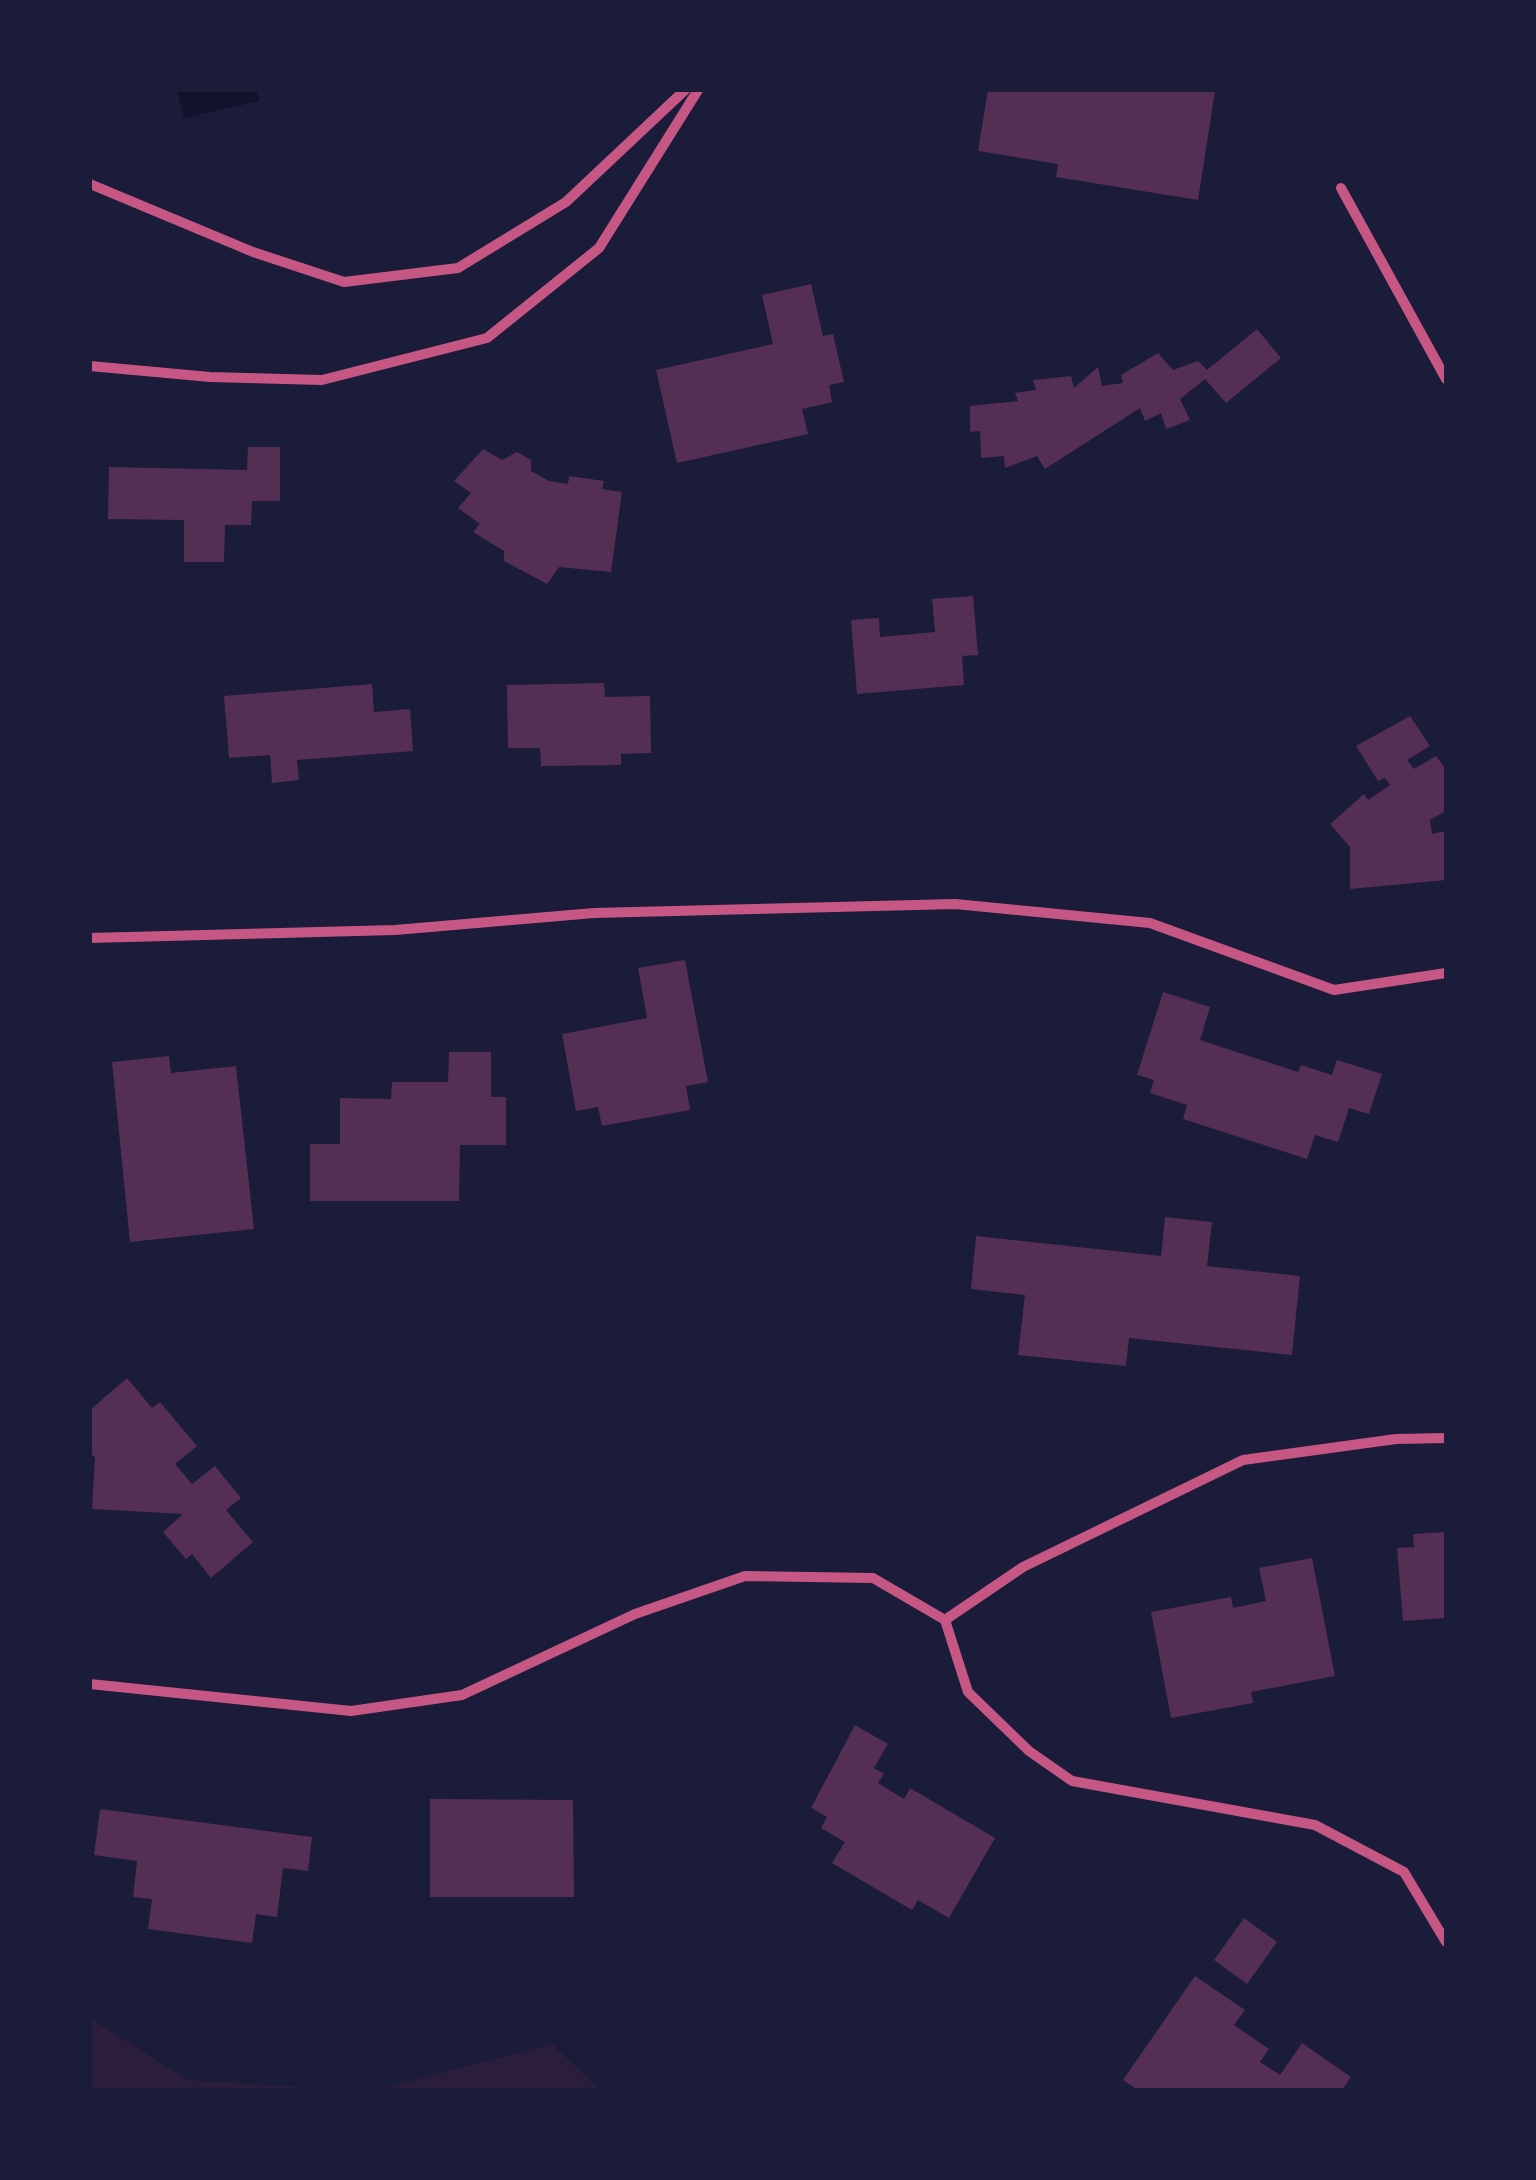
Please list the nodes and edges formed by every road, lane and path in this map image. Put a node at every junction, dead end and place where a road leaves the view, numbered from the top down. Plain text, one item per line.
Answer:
1 (685, 90) edge
2 (698, 90) edge
3 (90, 184) edge
4 (1342, 188) dead end
5 (90, 366) edge
6 (1446, 379) edge
7 (90, 938) edge
8 (1446, 973) edge
9 (1446, 1438) edge
10 (945, 1620) junction
11 (90, 1684) edge
12 (1446, 1942) edge

1 - 3 street
2 - 5 street
4 - 6 street
7 - 8 street
9 - 10 street
10 - 11 street
10 - 12 street

